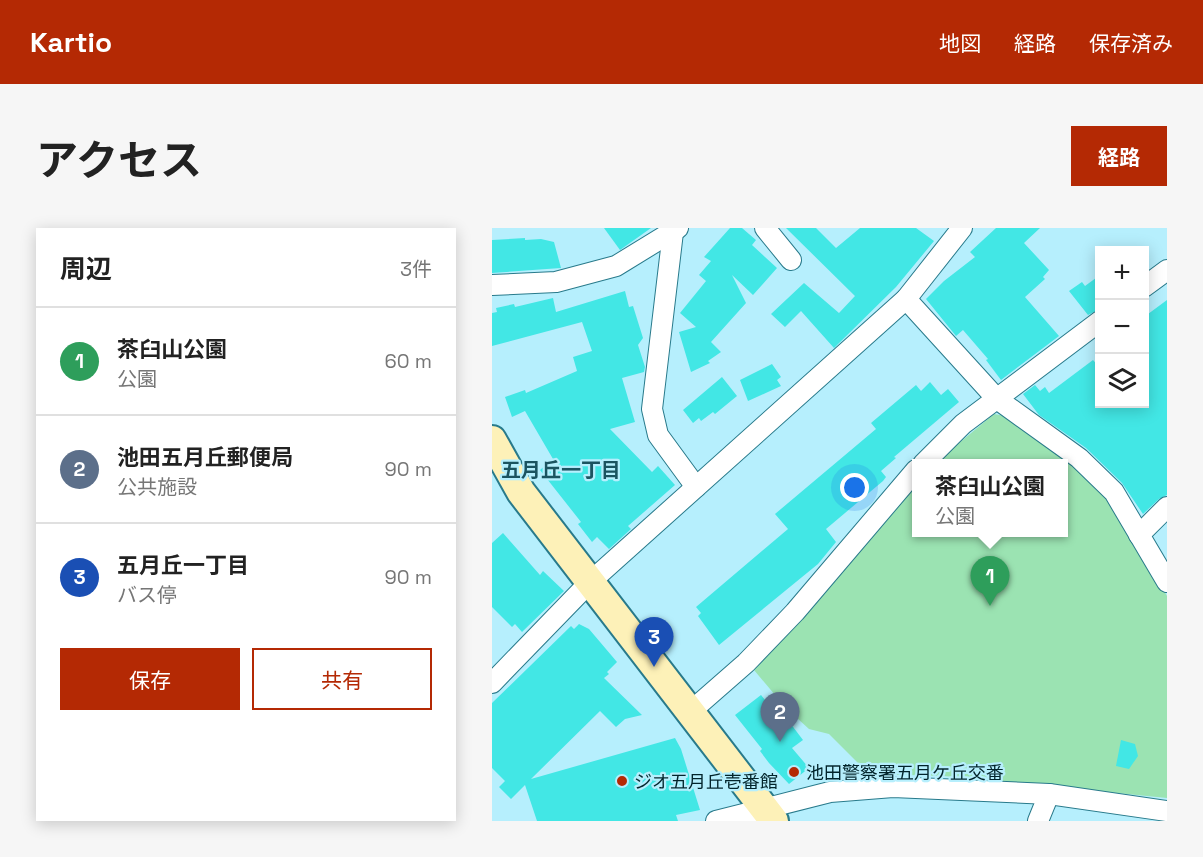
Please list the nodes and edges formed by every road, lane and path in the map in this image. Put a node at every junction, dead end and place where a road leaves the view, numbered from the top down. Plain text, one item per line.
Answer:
1 (765, 228) edge
2 (963, 228) edge
3 (676, 230) edge
4 (791, 260) dead end
5 (1167, 270) edge
6 (1149, 283) edge
7 (492, 285) edge
8 (906, 299) junction
9 (1095, 325) edge
10 (997, 399) junction
11 (492, 440) edge
12 (928, 459) edge
13 (912, 475) edge
14 (696, 487) junction
15 (1167, 507) edge
16 (1139, 535) junction
17 (1167, 582) edge
18 (589, 583) junction
19 (492, 683) edge
20 (690, 712) junction
21 (1049, 794) junction
22 (1167, 811) edge
23 (769, 814) edge
24 (716, 821) edge
25 (1038, 821) edge

1 - 4 street
2 - 8 street
3 - 7 street
3 - 14 street
5 - 6 street
8 - 10 street
8 - 14 street
9 - 10 street
10 - 12 street
10 - 16 street
11 - 18 street
13 - 20 street
14 - 18 street
15 - 16 street
16 - 17 street
18 - 19 street
18 - 20 street
20 - 23 street
21 - 22 street
21 - 23 street
21 - 25 street
23 - 24 street

